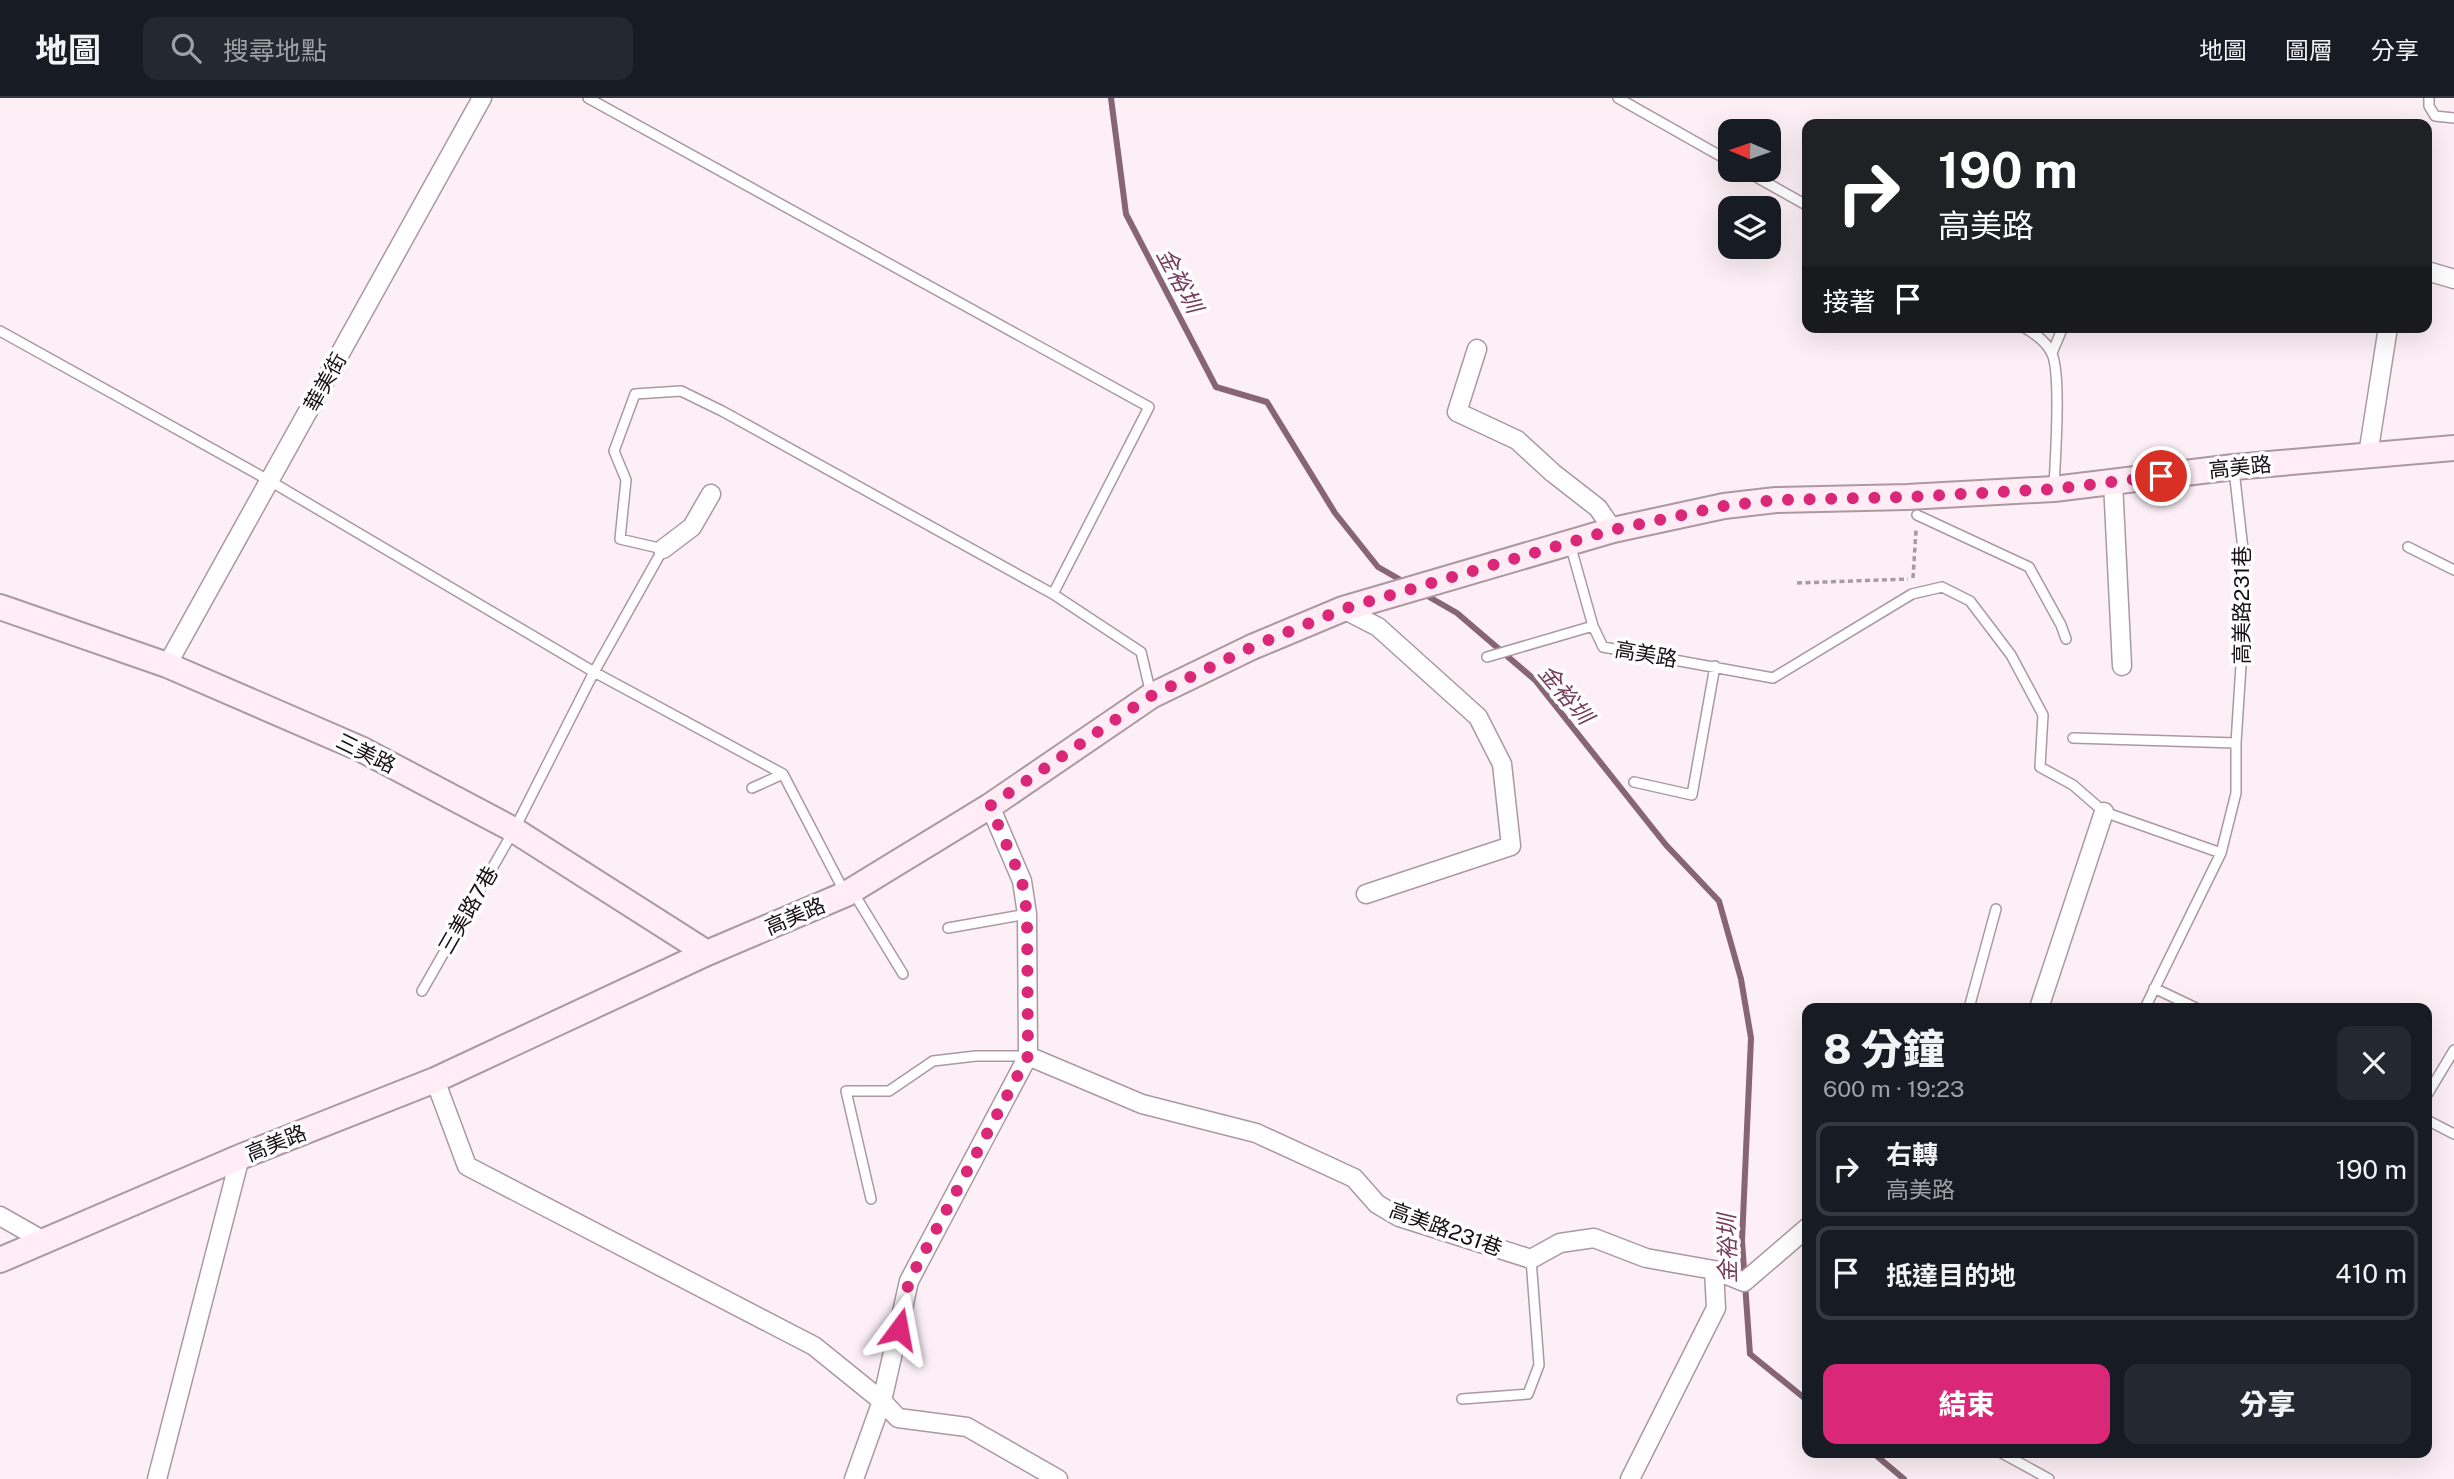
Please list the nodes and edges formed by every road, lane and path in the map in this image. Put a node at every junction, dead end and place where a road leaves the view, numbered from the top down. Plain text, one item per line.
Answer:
1 (482, 98) edge
2 (588, 98) edge
3 (1618, 98) edge
4 (2429, 98) edge
5 (2454, 118) edge
6 (1718, 155) edge
7 (1765, 182) edge
8 (1802, 203) edge
9 (2432, 272) edge
10 (2454, 279) edge
11 (0, 331) edge
12 (2034, 333) edge
13 (2060, 333) edge
14 (2387, 333) edge
15 (1477, 349) dead end
16 (2052, 353) junction
17 (2454, 448) edge
18 (2368, 455) junction
19 (2234, 467) junction
20 (270, 481) junction
21 (2113, 482) junction
22 (2054, 489) junction
23 (711, 494) dead end
24 (1917, 515) joint
25 (1612, 530) junction
26 (1570, 542) junction
27 (2408, 547) dead end
28 (663, 549) junction
29 (2454, 570) edge
30 (1913, 579) junction
31 (1797, 583) dead end
32 (1054, 594) junction
33 (1912, 594) junction
34 (0, 607) edge
35 (1343, 609) junction
36 (1593, 626) junction
37 (2066, 639) dead end
38 (1487, 657) dead end
39 (167, 665) junction
40 (1715, 666) junction
41 (2122, 666) dead end
42 (594, 672) junction
43 (1151, 696) junction
44 (2073, 738) dead end
45 (2236, 743) junction
46 (783, 774) junction
47 (1634, 782) dead end
48 (752, 788) dead end
49 (990, 806) junction
50 (2104, 812) junction
51 (514, 830) junction
52 (2221, 853) junction
53 (849, 892) junction
54 (1366, 894) dead end
55 (1996, 909) dead end
56 (1027, 914) junction
57 (948, 928) dead end
58 (707, 953) junction
59 (903, 974) dead end
60 (2154, 988) junction
61 (422, 991) dead end
62 (1970, 1003) edge
63 (2041, 1003) edge
64 (2148, 1003) edge
65 (2186, 1003) edge
66 (2454, 1050) edge
67 (1028, 1056) junction
68 (435, 1080) junction
69 (2432, 1087) edge
70 (2432, 1123) edge
71 (2454, 1134) edge
72 (240, 1157) junction
73 (871, 1199) dead end
74 (0, 1216) edge
75 (1802, 1232) edge
76 (44, 1241) junction
77 (1531, 1259) junction
78 (0, 1260) edge
79 (1713, 1270) junction
80 (1462, 1399) dead end
81 (882, 1401) junction
82 (2011, 1458) edge
83 (157, 1479) edge
84 (854, 1479) edge
85 (1058, 1479) edge
86 (1630, 1479) edge
87 (2049, 1479) edge

1 - 20 street, 華美街
2 - 32 lane
3 - 6 lane
4 - 5 lane
7 - 8 lane
9 - 10 street
11 - 20 lane
12 - 16 lane
13 - 16 lane
14 - 18 street
15 - 25 street
16 - 22 lane
17 - 18 street, 高美路
18 - 19 street, 高美路
19 - 21 street, 高美路
19 - 45 lane, 高美路231巷
20 - 39 street, 華美街
20 - 42 lane
21 - 22 street, 高美路
21 - 41 street
22 - 25 street, 高美路
23 - 28 street
24 - 30 path
24 - 37 lane
25 - 26 street, 高美路
26 - 35 street, 高美路
26 - 36 lane, 高美路
27 - 29 lane
28 - 32 lane
28 - 42 lane, 三美路7巷
30 - 31 path
30 - 33 path
32 - 43 lane
33 - 40 lane, 高美路
33 - 50 lane, 高美路
34 - 39 street, 三美路
35 - 43 street, 高美路
35 - 54 street
36 - 38 lane
36 - 40 lane, 高美路
39 - 51 street, 三美路
40 - 47 lane
42 - 46 lane
42 - 51 lane, 三美路7巷
43 - 49 street, 高美路
44 - 45 lane
45 - 52 lane, 高美路231巷
46 - 48 lane
46 - 53 lane
49 - 53 street, 高美路
49 - 56 street
50 - 52 lane, 高美路
50 - 63 street
51 - 58 street, 三美路
51 - 61 lane, 三美路7巷
52 - 60 lane, 高美路231巷
53 - 58 street, 高美路
53 - 59 lane
55 - 62 lane
56 - 57 lane
56 - 67 street
58 - 68 street, 高美路
60 - 64 lane, 高美路231巷
60 - 65 lane
66 - 69 lane
67 - 73 lane
67 - 77 street, 高美路231巷
67 - 81 street
68 - 72 street, 高美路
68 - 81 street
70 - 71 lane
72 - 76 street, 高美路
72 - 83 street
74 - 76 street
75 - 79 street, 高美路231巷
76 - 78 street, 高美路
77 - 79 street, 高美路231巷
77 - 80 lane, 高美路231巷
79 - 86 street
81 - 84 street
81 - 85 street
82 - 87 lane

